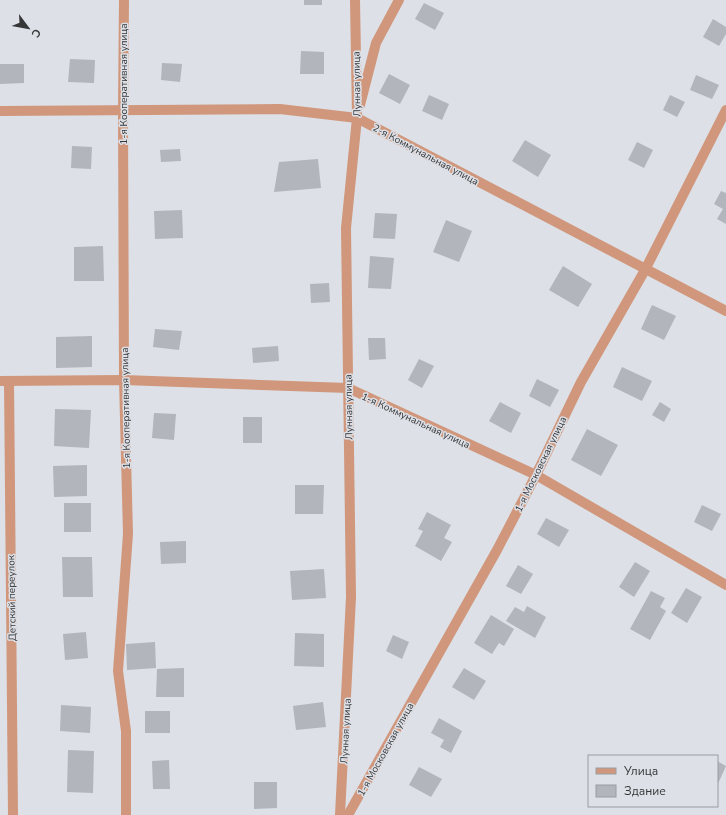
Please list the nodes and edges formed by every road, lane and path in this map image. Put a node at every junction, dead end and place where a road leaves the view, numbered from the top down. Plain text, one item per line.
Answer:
1 (124, 0) edge
2 (355, 0) edge
3 (399, 0) edge
4 (123, 110) junction
5 (726, 110) edge
6 (0, 111) edge
7 (357, 118) junction
8 (645, 270) junction
9 (726, 311) edge
10 (124, 380) junction
11 (4, 381) edge
12 (348, 388) junction
13 (536, 475) junction
14 (726, 585) edge
15 (13, 815) edge
16 (126, 815) edge
17 (340, 815) edge
18 (348, 815) edge

1 - 4 street, 1-я Кооперативная улица
2 - 7 street, Лунная улица
3 - 7 street
4 - 6 street, 2-я Коммунальная улица
4 - 7 street, 2-я Коммунальная улица
4 - 10 street, 1-я Кооперативная улица
5 - 8 street, 1-я Московская улица
7 - 8 street, 2-я Коммунальная улица
7 - 12 street, Лунная улица
8 - 9 street, 2-я Коммунальная улица
8 - 13 street, 1-я Московская улица
10 - 11 street, 1-я Коммунальная улица
10 - 12 street, 1-я Коммунальная улица
10 - 16 street, 1-я Кооперативная улица
11 - 15 street, Детский переулок
12 - 13 street, 1-я Коммунальная улица
12 - 17 street, Лунная улица
13 - 14 street, 1-я Коммунальная улица
13 - 18 street, 1-я Московская улица

